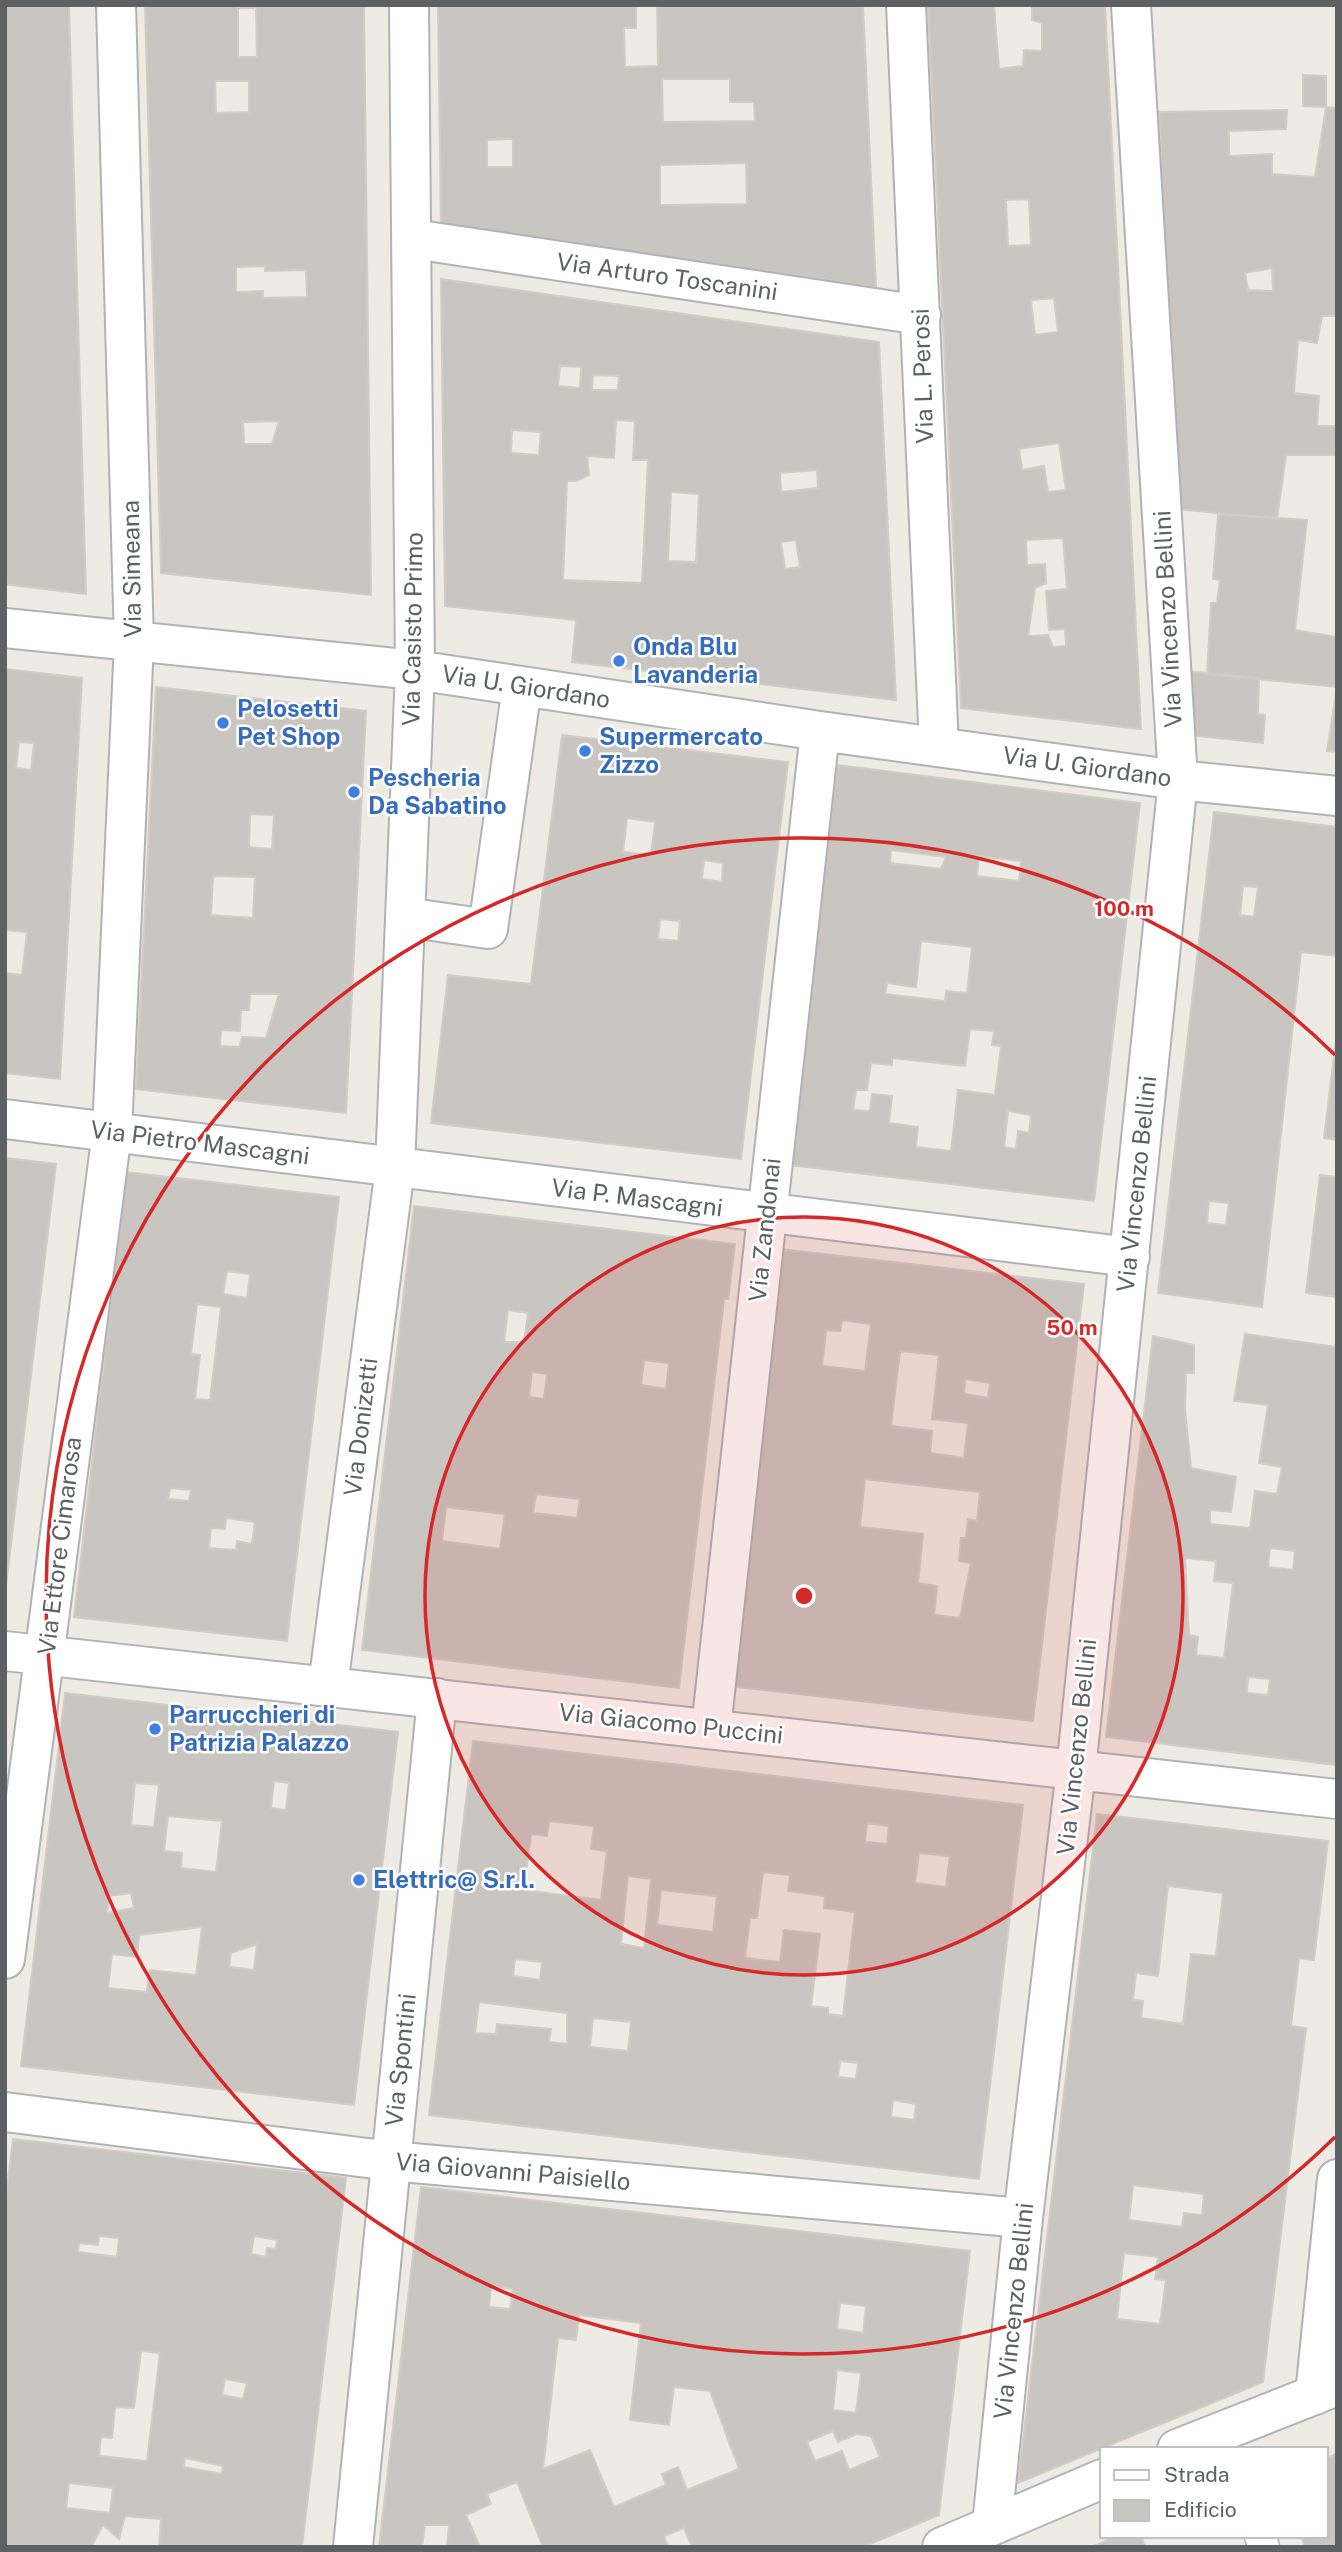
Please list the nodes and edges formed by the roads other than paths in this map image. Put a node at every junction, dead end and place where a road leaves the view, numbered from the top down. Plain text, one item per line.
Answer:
1 (116, 5) edge
2 (409, 5) edge
3 (906, 5) edge
4 (1130, 5) edge
5 (413, 239) junction
6 (921, 315) junction
7 (5, 628) edge
8 (134, 642) junction
9 (415, 670) junction
10 (522, 686) junction
11 (820, 731) junction
12 (939, 747) junction
13 (1178, 780) junction
14 (1337, 796) edge
15 (405, 917) junction
16 (5, 1119) edge
17 (112, 1132) junction
18 (395, 1168) junction
19 (766, 1213) junction
20 (1130, 1257) junction
21 (5, 1651) edge
22 (46, 1656) junction
23 (328, 1686) junction
24 (438, 1699) junction
25 (711, 1729) junction
26 (1076, 1770) junction
27 (1337, 1799) edge
28 (5, 1959) edge
29 (5, 2112) edge
30 (391, 2161) junction
31 (1337, 2179) edge
32 (1023, 2218) junction
33 (1326, 2391) edge
34 (1220, 2441) edge
35 (1188, 2447) edge
36 (1100, 2480) edge
37 (992, 2525) junction
38 (353, 2547) edge
39 (942, 2547) edge

1 - 8 street, Via Simeana
2 - 5 street, Via Casisto Primo
3 - 6 street, Via L. Perosi
4 - 13 street, Via Vincenzo Bellini
5 - 6 street, Via Arturo Toscanini
5 - 9 street, Via Casisto Primo
6 - 12 street, Via L. Perosi
7 - 8 street, Via U. Giordano
8 - 9 street, Via U. Giordano
8 - 17 street, Via Simeana
9 - 10 street, Via U. Giordano
9 - 15 street, Via Casisto Primo
10 - 11 street, Via U. Giordano
10 - 15 street
11 - 12 street, Via U. Giordano
11 - 19 street, Via Zandonai
12 - 13 street, Via U. Giordano
13 - 14 street, Via U. Giordano
13 - 20 street, Via Vincenzo Bellini
15 - 18 street, Via Casisto Primo
16 - 17 street, Via Pietro Mascagni
17 - 18 street, Via Pietro Mascagni
17 - 22 street, Via Ettore Cimarosa
18 - 19 street, Via P. Mascagni
18 - 23 street, Via Donizetti
19 - 20 street, Via P. Mascagni
19 - 25 street, Via Zandonai
20 - 26 street, Via Vincenzo Bellini
21 - 22 street, Via Giacomo Puccini
22 - 23 street, Via Giacomo Puccini
22 - 28 street, Via Ettore Cimarosa
23 - 24 street, Via Giacomo Puccini
24 - 25 street, Via Giacomo Puccini
24 - 30 street, Via Spontini
25 - 26 street, Via Giacomo Puccini
26 - 27 street, Via Giacomo Puccini
26 - 32 street, Via Vincenzo Bellini
29 - 30 street, Via Giovanni Paisiello
30 - 32 street, Via Giovanni Paisiello
30 - 38 street, Via Spontini
31 - 33 street
32 - 37 street, Via Vincenzo Bellini
33 - 34 street
34 - 35 street
36 - 37 street
37 - 39 street

